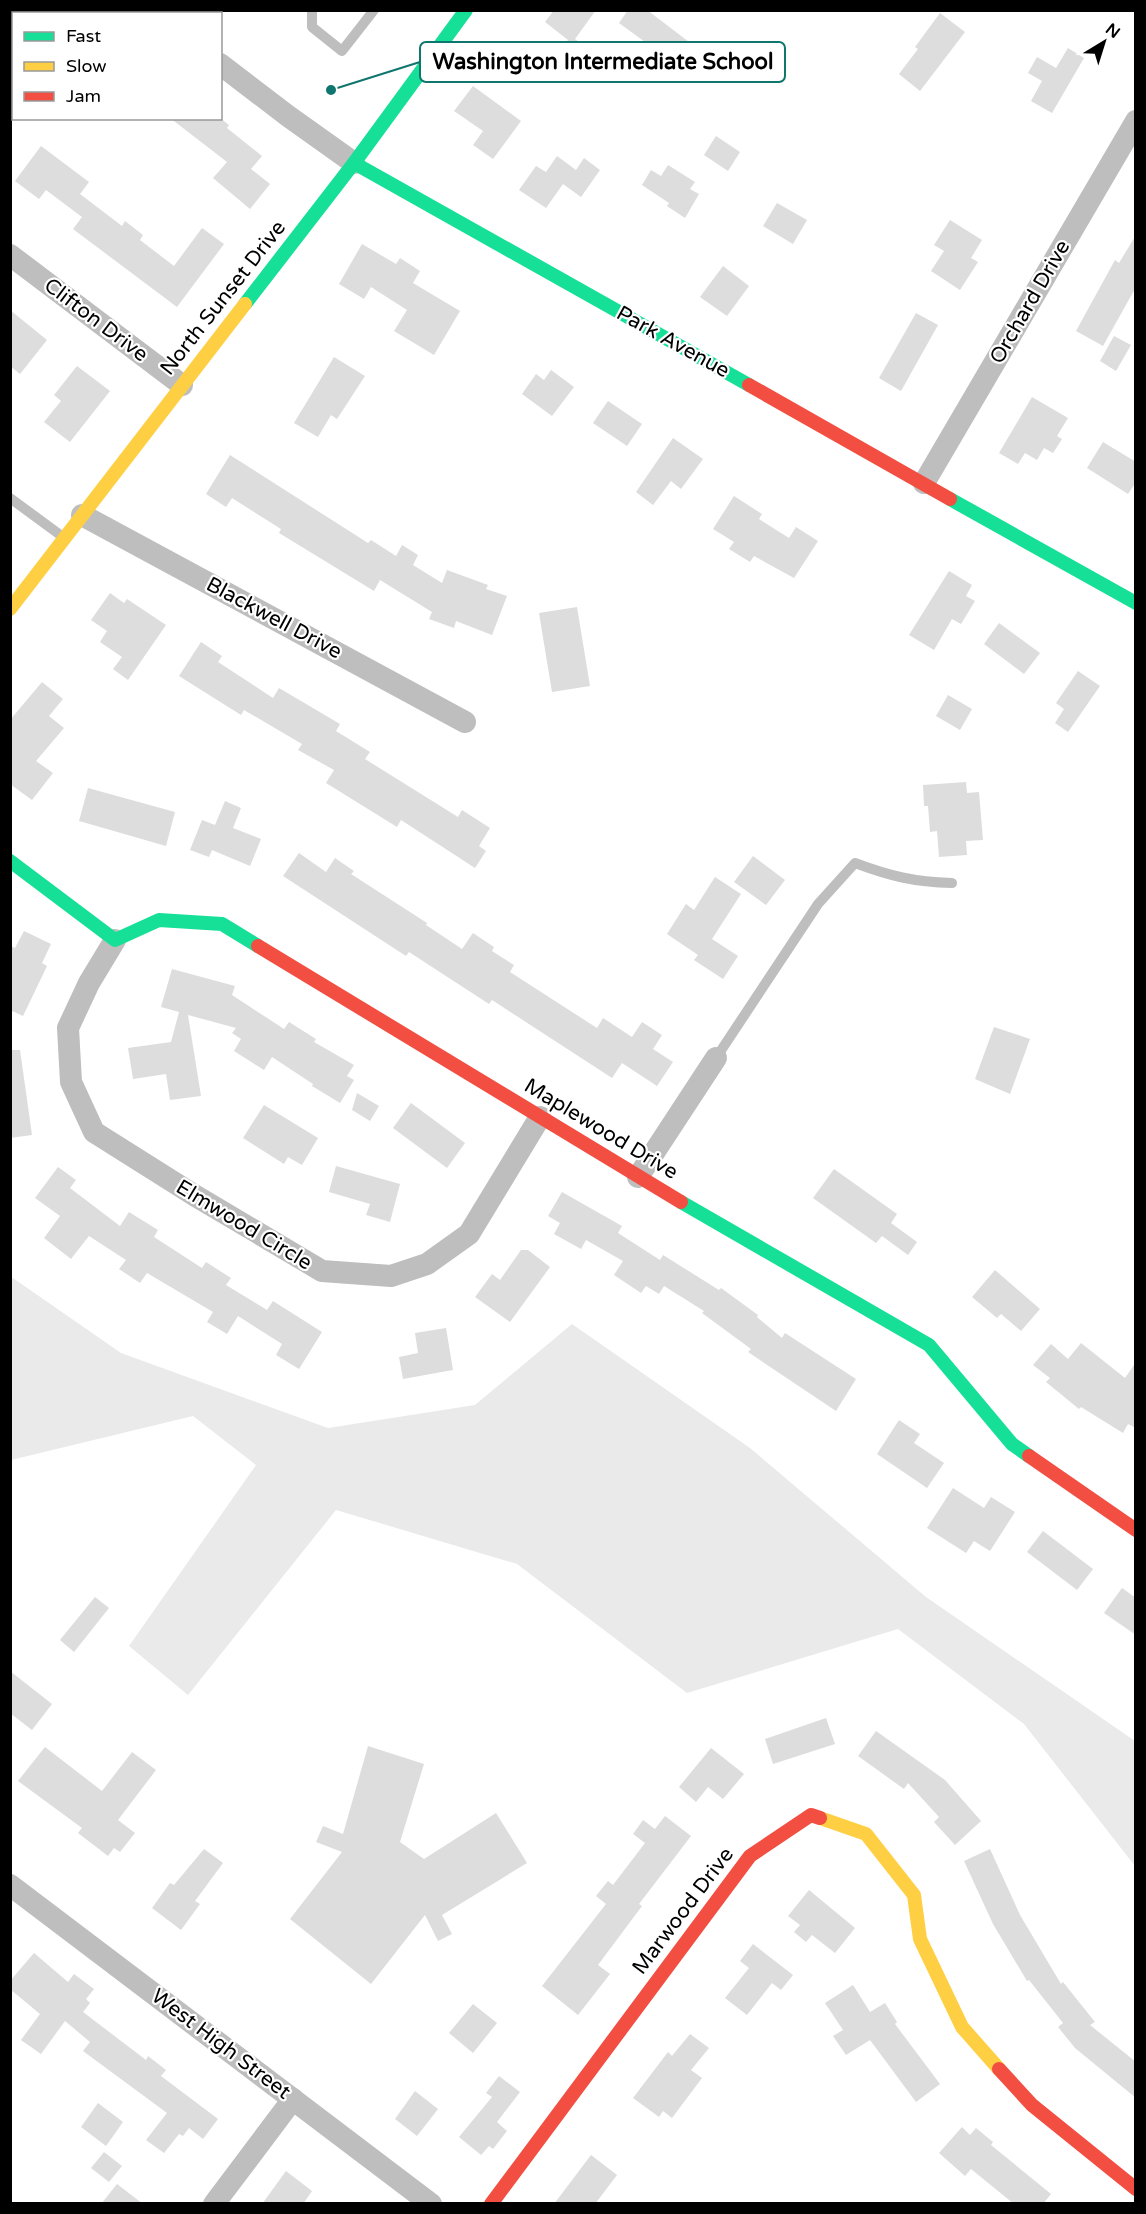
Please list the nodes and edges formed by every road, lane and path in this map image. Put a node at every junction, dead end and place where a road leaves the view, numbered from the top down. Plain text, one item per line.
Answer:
1 (312, 10) edge
2 (374, 10) edge
3 (466, 10) edge
4 (222, 66) edge
5 (1136, 121) edge
6 (354, 163) junction
7 (10, 255) edge
8 (182, 385) junction
9 (924, 483) junction
10 (10, 498) edge
11 (82, 515) junction
12 (64, 538) junction
13 (1136, 603) edge
14 (10, 609) edge
15 (465, 722) dead end
16 (10, 861) edge
17 (952, 883) dead end
18 (115, 940) junction
19 (716, 1058) joint
20 (540, 1117) junction
21 (638, 1177) junction
22 (1136, 1530) edge
23 (12, 1889) edge
24 (293, 2099) junction
25 (1136, 2189) edge
26 (214, 2204) edge
27 (431, 2204) edge
28 (490, 2204) edge

1 - 2 lane
3 - 6 street, North Sunset Drive
4 - 6 street, Park Avenue
5 - 9 street, Orchard Drive
6 - 8 street, North Sunset Drive
6 - 9 street, Park Avenue
7 - 8 street, Clifton Drive
8 - 11 street, North Sunset Drive
9 - 13 street, Park Avenue
10 - 12 lane
11 - 12 street, North Sunset Drive
11 - 15 street, Blackwell Drive
12 - 14 street, North Sunset Drive
16 - 18 street
17 - 19 lane
18 - 20 street, Maplewood Drive
18 - 20 street, Elmwood Circle
19 - 21 street
20 - 21 street, Maplewood Drive
21 - 22 street, Maplewood Drive
23 - 24 street, West High Street
24 - 26 street
24 - 27 street, West High Street
25 - 28 street, Marwood Drive

